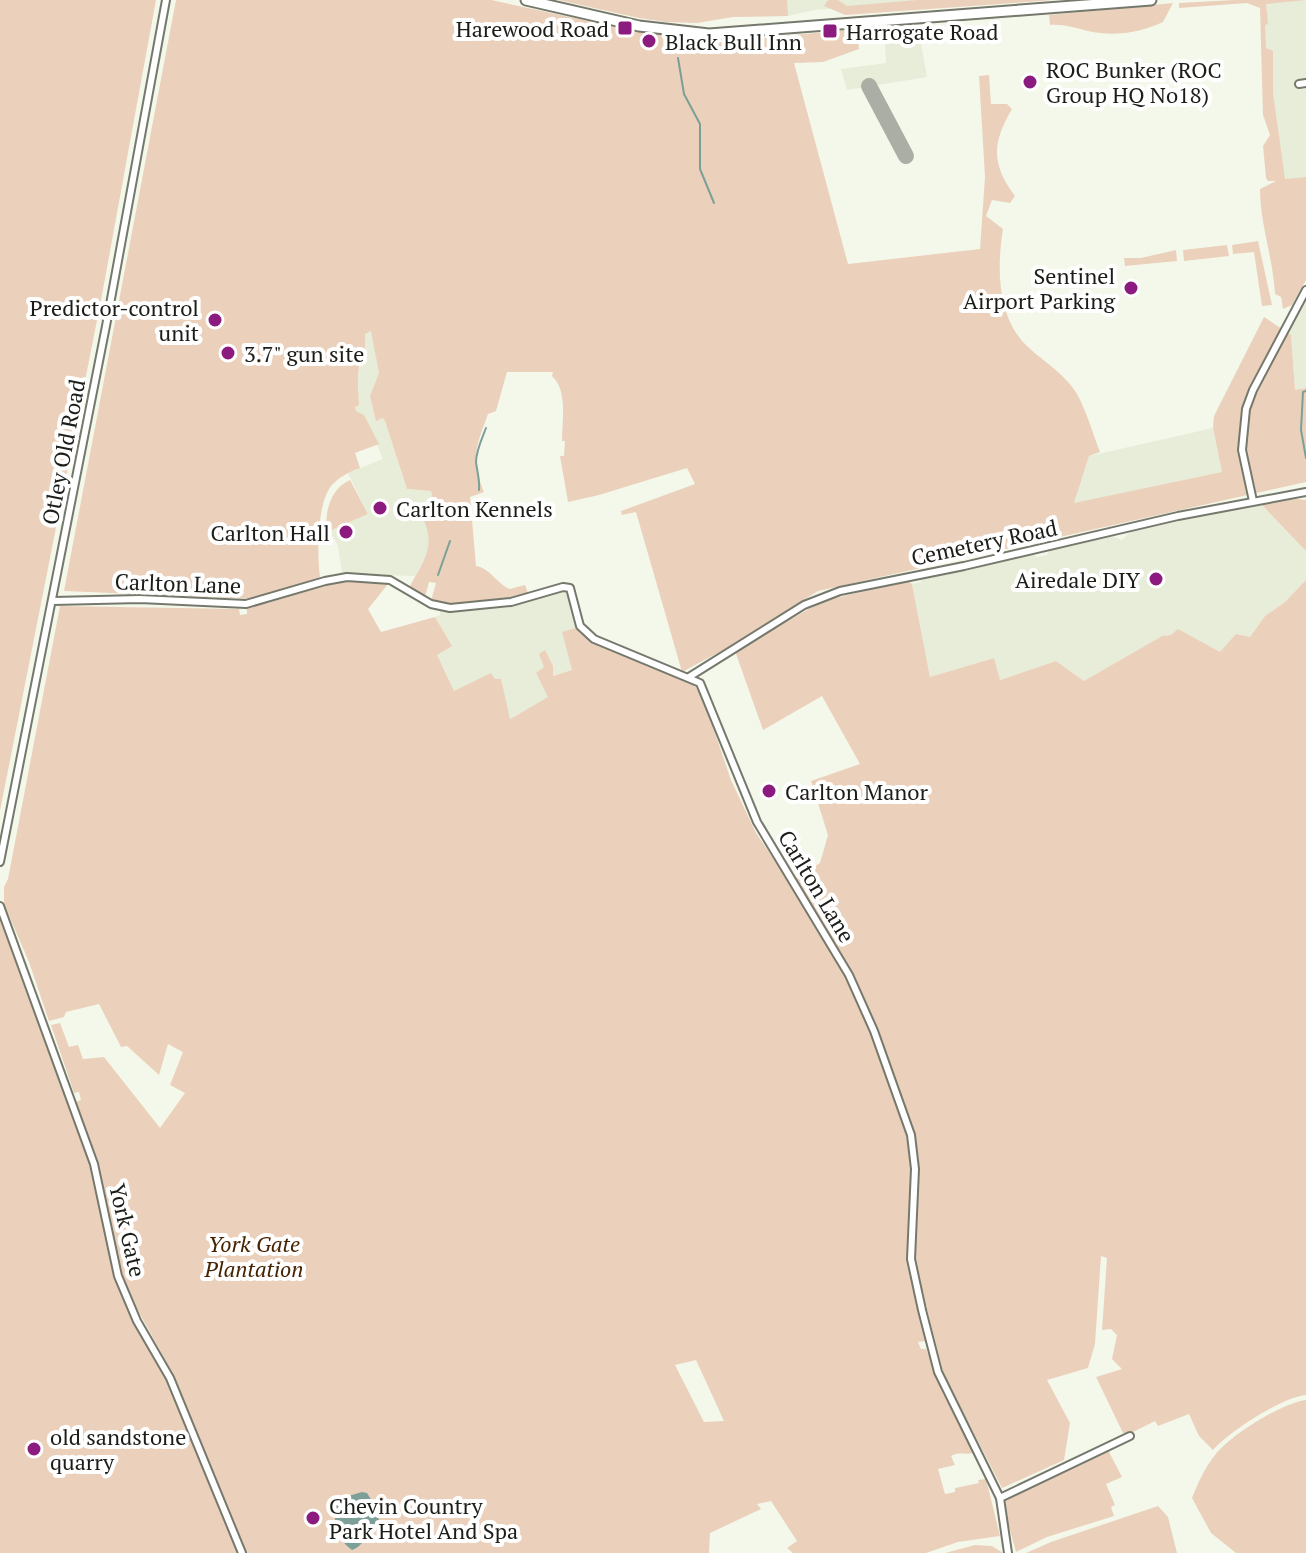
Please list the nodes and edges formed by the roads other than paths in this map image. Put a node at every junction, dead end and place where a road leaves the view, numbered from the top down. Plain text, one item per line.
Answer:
1 (166, 0) edge
2 (526, 0) edge
3 (1151, 0) edge
4 (1306, 290) edge
5 (1306, 492) edge
6 (1253, 501) junction
7 (53, 601) junction
8 (689, 677) junction
9 (0, 862) edge
10 (0, 906) edge
11 (1130, 1436) dead end
12 (1000, 1498) junction
13 (242, 1553) edge
14 (1008, 1553) edge

1 - 7 street, Otley Old Road
2 - 3 highway
4 - 6 street
5 - 6 street, Cemetery Road
6 - 8 street, Cemetery Road
7 - 8 street, Carlton Lane
7 - 9 street, Otley Old Road
8 - 12 street, Carlton Lane
10 - 13 street, York Gate
11 - 12 street
12 - 14 street, Carlton Lane

